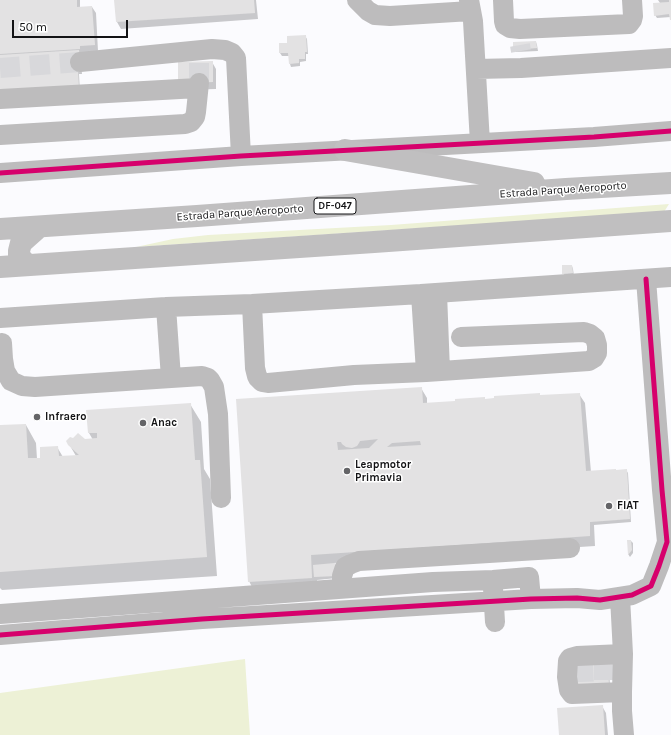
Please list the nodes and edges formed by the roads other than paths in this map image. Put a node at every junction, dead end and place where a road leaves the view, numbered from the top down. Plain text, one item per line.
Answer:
1 (357, 0) edge
2 (502, 0) edge
3 (632, 0) edge
4 (470, 5) edge
5 (521, 48) junction
6 (671, 58) edge
7 (80, 62) tunnel mouth
8 (476, 69) junction
9 (0, 99) edge
10 (671, 131) edge
11 (0, 135) edge
12 (480, 143) junction
13 (345, 150) junction
14 (241, 156) junction
15 (0, 173) edge
16 (671, 183) edge
17 (566, 189) junction
18 (671, 220) edge
19 (39, 227) junction
20 (0, 229) edge
21 (26, 264) junction
22 (0, 266) edge
23 (671, 277) edge
24 (646, 279) junction
25 (429, 294) junction
26 (252, 304) junction
27 (166, 307) junction
28 (0, 318) edge
29 (462, 337) dead end
30 (2, 343) dead end
31 (433, 372) junction
32 (171, 378) junction
33 (221, 498) dead end
34 (570, 548) dead end
35 (493, 580) junction
36 (433, 582) junction
37 (342, 588) junction
38 (620, 597) junction
39 (200, 598) junction
40 (531, 599) junction
41 (494, 601) junction
42 (433, 605) junction
43 (0, 614) edge
44 (202, 619) junction
45 (495, 622) dead end
46 (0, 634) edge
47 (611, 657) junction
48 (610, 690) junction
49 (624, 735) edge

1 - 4 street
2 - 5 street
3 - 5 street
4 - 8 street
5 - 6 street
5 - 8 street
7 - 14 street
8 - 12 street
9 - 11 street
10 - 12 street
12 - 13 street
13 - 14 street
13 - 17 main road
14 - 15 street
16 - 17 main road, Estrada Parque Aeroporto / DF-047
17 - 19 main road, Estrada Parque Aeroporto / DF-047
18 - 21 main road
19 - 20 main road, Estrada Parque Aeroporto / DF-047
19 - 21 main road
21 - 22 main road
23 - 24 street
24 - 25 street
24 - 38 street
25 - 26 street
25 - 31 street
26 - 27 street
26 - 31 street
27 - 28 street
27 - 32 street
29 - 31 street
30 - 32 street
32 - 33 street
34 - 37 street
35 - 36 street
35 - 40 street
35 - 41 street
36 - 37 street
36 - 42 street
37 - 39 street
38 - 40 street
38 - 47 street
39 - 43 street
39 - 44 street
40 - 41 street
41 - 42 street
41 - 45 street
42 - 44 street
44 - 46 street
47 - 48 street
47 - 48 street
48 - 49 street

